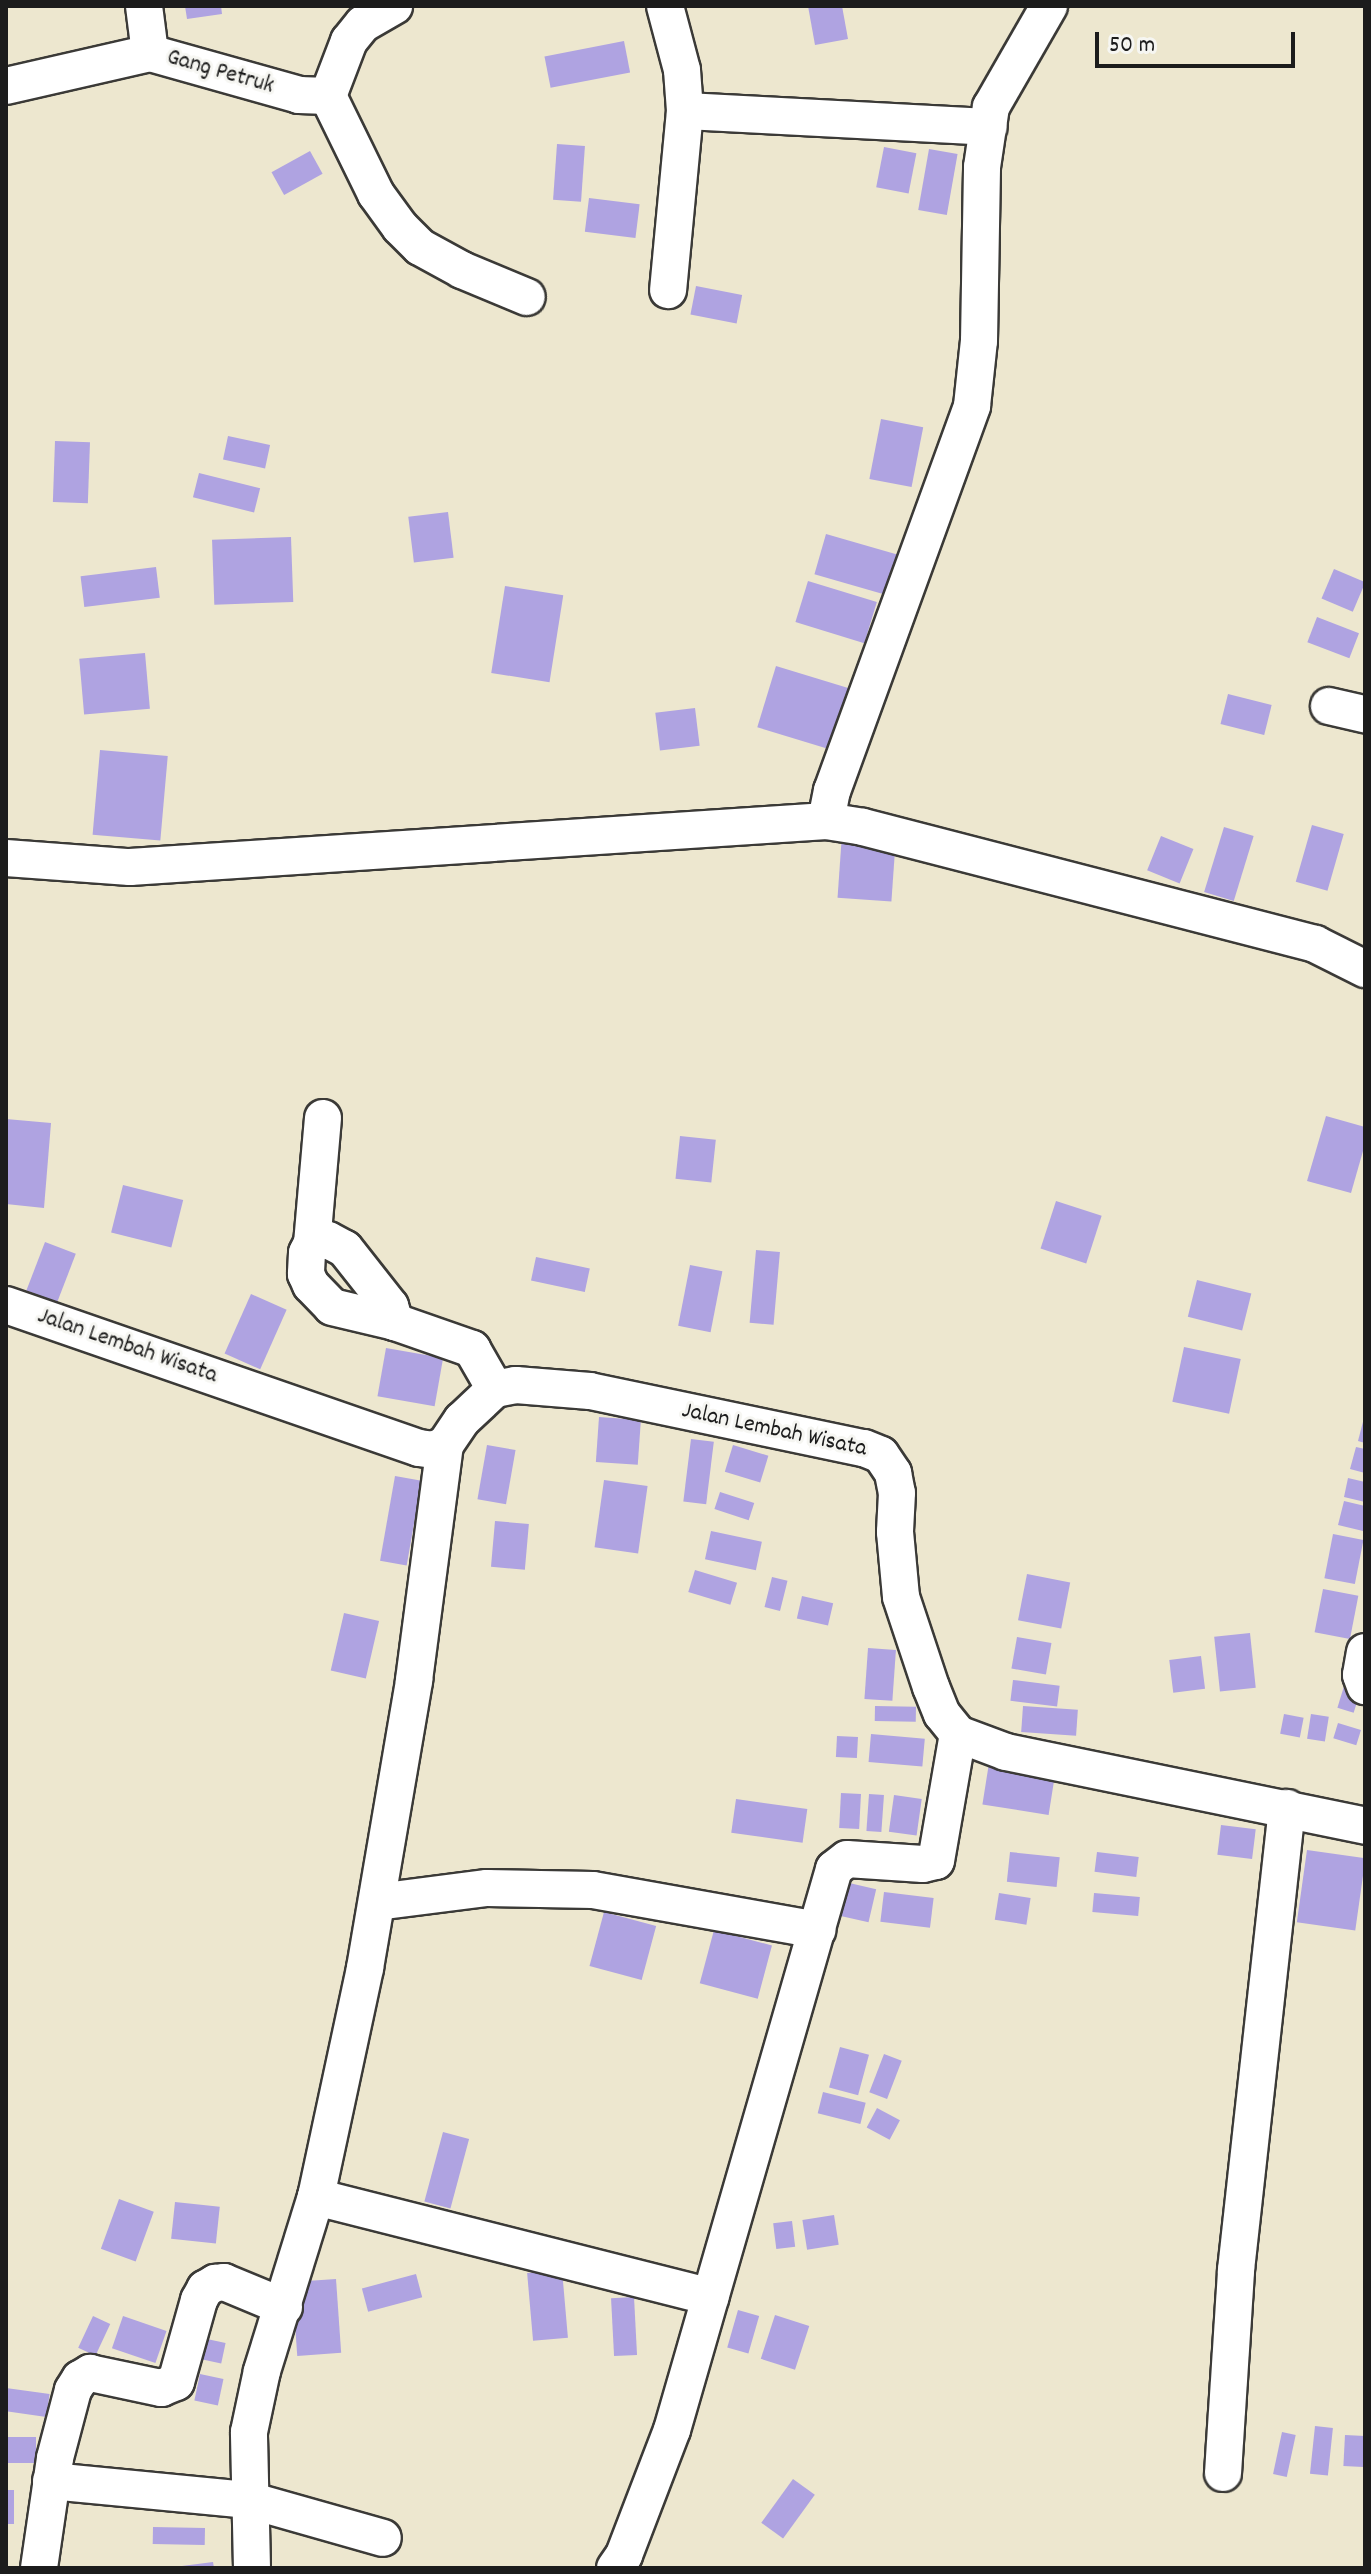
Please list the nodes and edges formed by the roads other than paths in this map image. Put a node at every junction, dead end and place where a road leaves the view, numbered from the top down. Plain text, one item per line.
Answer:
1 (144, 6) edge
2 (394, 6) edge
3 (665, 6) edge
4 (1049, 6) edge
5 (150, 53) junction
6 (6, 86) edge
7 (328, 96) junction
8 (685, 111) junction
9 (989, 127) junction
10 (668, 290) dead end
11 (527, 297) dead end
12 (1329, 706) dead end
13 (1365, 714) edge
14 (826, 821) junction
15 (6, 858) edge
16 (1365, 969) edge
17 (323, 1118) dead end
18 (312, 1243) junction
19 (6, 1305) edge
20 (395, 1322) junction
21 (495, 1389) junction
22 (445, 1445) junction
23 (1365, 1652) edge
24 (1365, 1686) edge
25 (958, 1734) junction
26 (1287, 1808) junction
27 (1365, 1826) edge
28 (377, 1902) junction
29 (817, 1930) junction
30 (316, 2197) junction
31 (711, 2297) junction
32 (284, 2307) junction
33 (1223, 2473) dead end
34 (51, 2481) junction
35 (249, 2500) junction
36 (383, 2538) dead end
37 (39, 2568) edge
38 (252, 2568) edge
39 (615, 2568) edge

1 - 5 street
2 - 7 street
3 - 8 street
4 - 9 street
5 - 6 street, Gang Petruk
5 - 7 street, Gang Petruk
7 - 11 street
8 - 9 street
8 - 10 street
9 - 14 street
12 - 13 street
14 - 15 street
14 - 16 street
17 - 18 street
18 - 20 street
18 - 20 street
19 - 22 street, Jalan Lembah Wisata
20 - 21 street
21 - 22 street
21 - 25 street, Jalan Lembah Wisata
22 - 28 street
23 - 24 street
25 - 26 street
25 - 29 street
26 - 27 street
26 - 33 street
28 - 29 street
28 - 30 street
29 - 31 street
30 - 31 street
30 - 32 street
31 - 39 street
32 - 34 street
32 - 35 street
34 - 35 street
34 - 37 street
35 - 36 street
35 - 38 street

